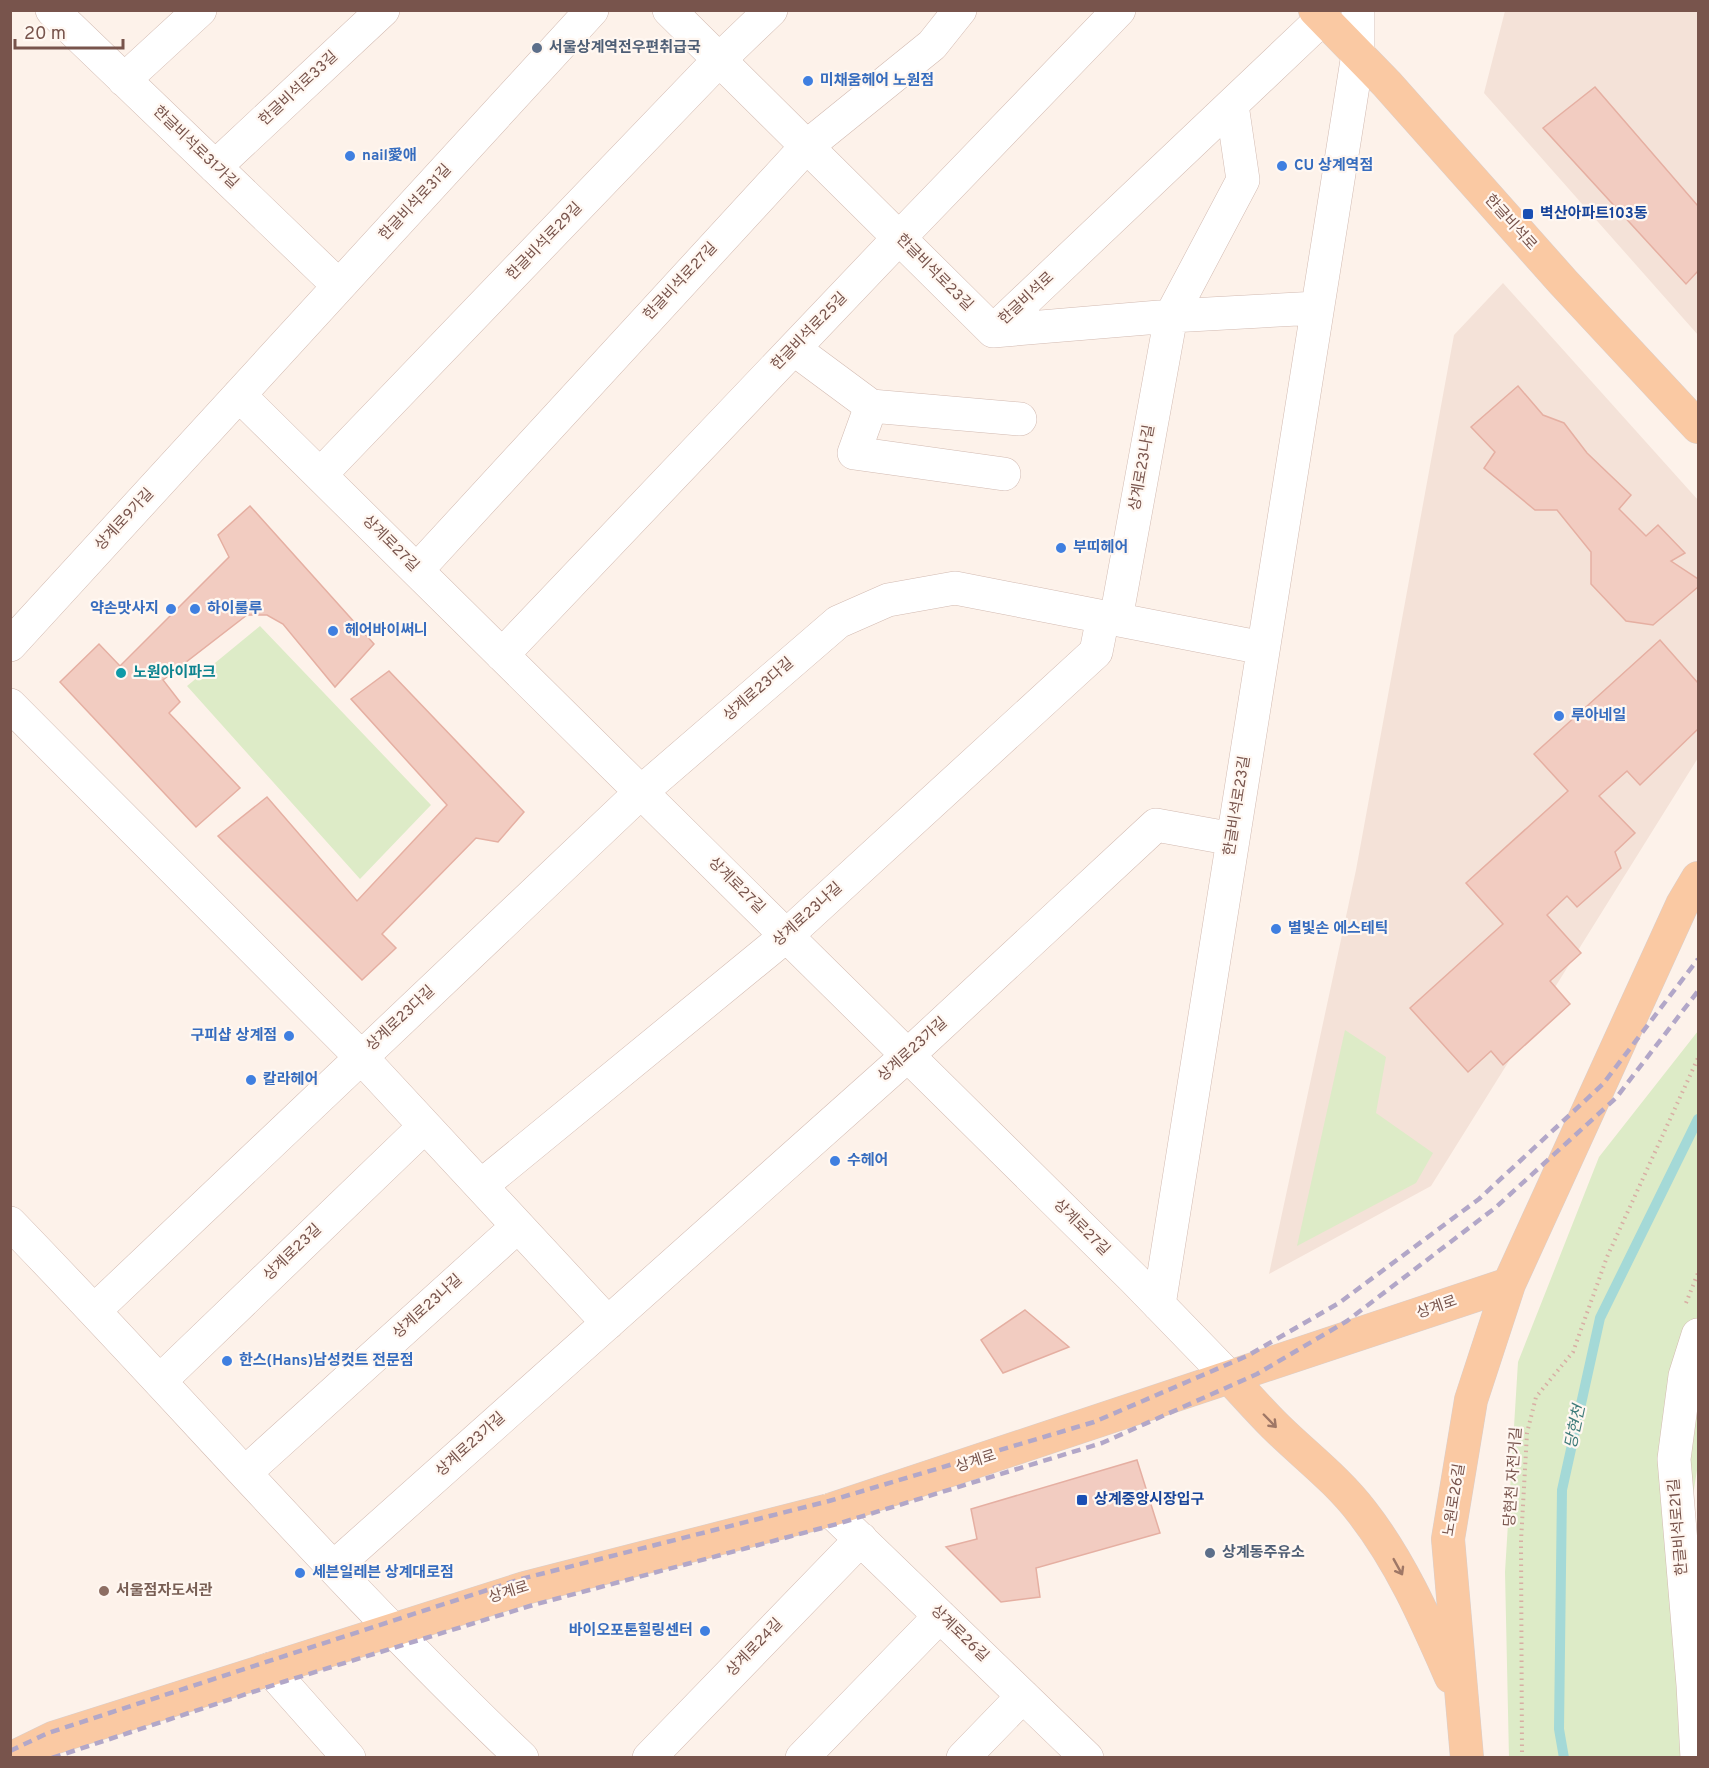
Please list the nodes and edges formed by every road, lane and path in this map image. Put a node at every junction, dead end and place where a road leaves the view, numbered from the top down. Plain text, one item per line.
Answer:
1 (52, 10) edge
2 (200, 10) edge
3 (383, 10) edge
4 (592, 10) edge
5 (669, 10) edge
6 (771, 10) edge
7 (960, 10) edge
8 (1119, 10) edge
9 (1358, 10) edge
10 (1319, 14) edge
11 (1358, 54) junction
12 (719, 60) junction
13 (124, 80) junction
14 (1232, 105) junction
15 (806, 147) junction
16 (215, 167) junction
17 (899, 238) junction
18 (339, 286) junction
19 (1317, 308) junction
20 (1171, 316) junction
21 (993, 331) junction
22 (794, 349) junction
23 (240, 395) junction
24 (871, 406) junction
25 (1696, 418) edge
26 (1020, 419) dead end
27 (1004, 474) dead end
28 (320, 475) junction
29 (417, 570) junction
30 (1109, 618) junction
31 (10, 645) edge
32 (1263, 648) junction
33 (502, 655) junction
34 (10, 705) edge
35 (641, 792) junction
36 (1233, 839) junction
37 (1698, 878) edge
38 (786, 936) junction
39 (907, 1056) junction
40 (362, 1057) junction
41 (1698, 1058) edge
42 (425, 1126) junction
43 (482, 1186) junction
44 (10, 1223) edge
45 (518, 1226) junction
46 (1509, 1284) junction
47 (1159, 1305) junction
48 (95, 1310) junction
49 (608, 1323) junction
50 (1698, 1335) edge
51 (1230, 1378) junction
52 (161, 1380) junction
53 (246, 1472) junction
54 (830, 1510) junction
55 (861, 1539) junction
56 (334, 1567) junction
57 (940, 1616) junction
58 (392, 1630) junction
59 (270, 1669) junction
60 (1023, 1696) junction
61 (1462, 1701) junction
62 (13, 1756) edge
63 (347, 1757) edge
64 (522, 1758) edge
65 (649, 1758) edge
66 (802, 1758) edge
67 (963, 1758) edge
68 (1088, 1758) edge
69 (1467, 1758) edge
70 (1522, 1758) edge
71 (1697, 1758) edge

1 - 13 street, 한글비석로31가길
2 - 13 street
3 - 16 street, 한글비석로33길
4 - 18 street, 한글비석로31길
5 - 12 street, 한글비석로23길
6 - 12 street, 한글비석로29길
7 - 15 street, 한글비석로27길
8 - 17 street, 한글비석로25길
9 - 11 street, 한글비석로23길
10 - 11 main road, 한글비석로
10 - 14 street, 한글비석로
11 - 19 street, 한글비석로23길
11 - 25 main road, 한글비석로
12 - 15 street, 한글비석로23길
12 - 28 street, 한글비석로29길
13 - 16 street, 한글비석로31가길
14 - 20 street, 상계로23나길
14 - 21 street, 한글비석로
15 - 17 street, 한글비석로23길
15 - 29 street, 한글비석로27길
16 - 18 street, 한글비석로31가길
17 - 21 street, 한글비석로23길
17 - 22 street, 한글비석로25길
18 - 23 street, 한글비석로31길
19 - 20 street
19 - 32 street, 한글비석로23길
20 - 21 street
20 - 30 street, 상계로23나길
22 - 24 street
22 - 33 street, 한글비석로25길
23 - 28 street, 상계로27길
23 - 31 street, 상계로9가길
24 - 26 street
24 - 27 street
28 - 29 street, 상계로27길
29 - 33 street, 상계로27길
30 - 32 street, 상계로23다길
30 - 35 street, 상계로23다길
30 - 38 street, 상계로23나길
32 - 36 street, 한글비석로23길
33 - 35 street, 상계로27길
34 - 40 street, 상계로23다길
35 - 38 street, 상계로27길
35 - 40 street, 상계로23다길
36 - 39 street, 상계로23가길
36 - 47 street, 한글비석로23길
37 - 46 main road
38 - 39 street, 상계로27길
38 - 43 street, 상계로23나길
39 - 47 street, 상계로27길
39 - 49 street, 상계로23가길
40 - 42 street
40 - 48 street, 상계로23다길
41 - 70 path, 당현천 자전거길
42 - 43 street
42 - 52 street, 상계로23길
43 - 45 street
44 - 48 street
45 - 49 street
45 - 53 street, 상계로23나길
46 - 51 main road, 상계로
46 - 61 main road, 노원로26길
47 - 51 street, 상계로27길
48 - 52 street
49 - 56 street, 상계로23가길
50 - 71 street, 한글비석로21길
51 - 54 main road, 상계로
51 -> 61 main road
52 - 53 street
53 - 56 street
54 - 55 street, 상계로26길
54 - 58 main road, 상계로
55 - 57 street, 상계로26길
55 - 65 street, 상계로24길
56 - 58 street
57 - 60 street, 상계로26길
57 - 66 street
58 - 59 main road, 상계로
58 - 64 street
59 - 62 main road, 상계로
59 - 63 street
60 - 67 street
60 - 68 street, 상계로26길
61 - 69 main road, 노원로26길

